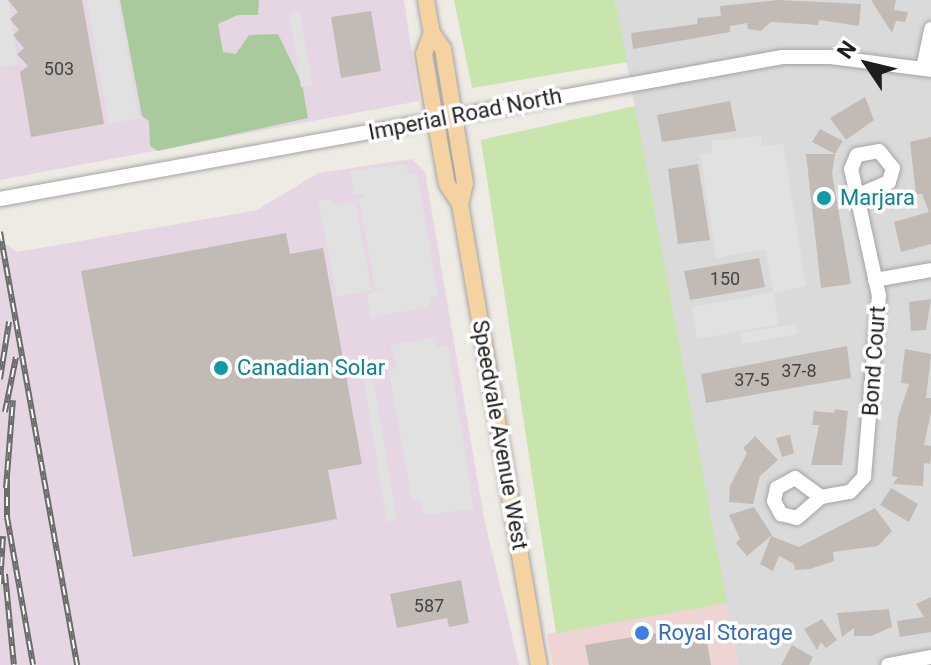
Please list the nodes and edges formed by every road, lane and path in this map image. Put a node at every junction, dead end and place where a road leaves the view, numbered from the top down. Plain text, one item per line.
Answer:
1 (426, 0) edge
2 (931, 29) edge
3 (432, 33) junction
4 (927, 69) edge
5 (455, 117) junction
6 (435, 121) junction
7 (859, 195) dead end
8 (0, 199) edge
9 (460, 204) junction
10 (931, 270) edge
11 (875, 280) junction
12 (821, 497) dead end
13 (931, 657) edge
14 (539, 665) edge
15 (888, 665) edge

1 - 3 main road, Speedvale Avenue West
2 - 4 street
3 - 5 main road, Speedvale Avenue West
3 - 6 main road, Speedvale Avenue West
4 - 5 street, Imperial Road North
5 - 6 street, Imperial Road North
5 - 9 main road, Speedvale Avenue West
6 - 8 street, Imperial Road North
6 - 9 main road, Speedvale Avenue West
7 - 11 street, Bond Court
9 - 14 main road, Speedvale Avenue West
10 - 11 street
11 - 12 street, Bond Court
13 - 15 street

